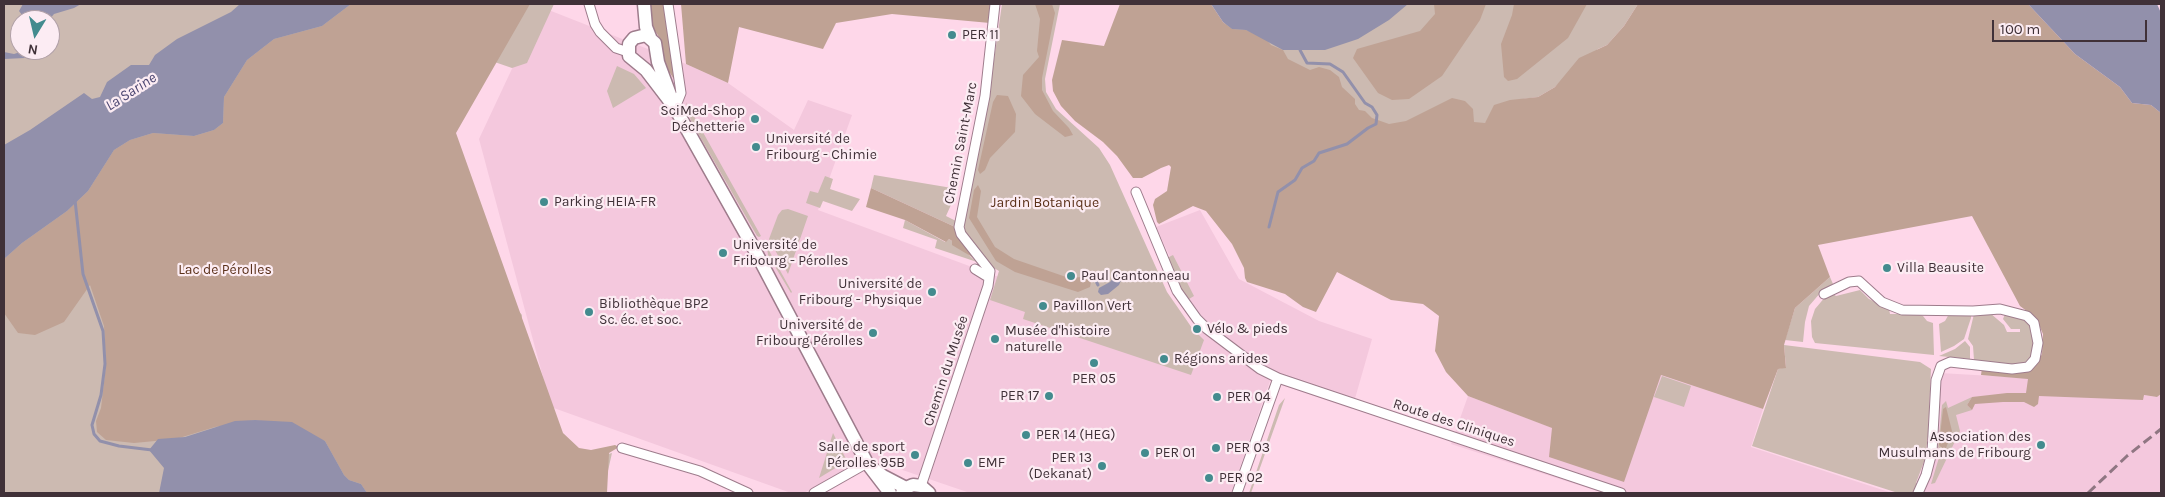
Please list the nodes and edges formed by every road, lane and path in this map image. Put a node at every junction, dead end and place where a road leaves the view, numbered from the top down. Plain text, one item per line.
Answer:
1 (589, 4) edge
2 (639, 4) edge
3 (644, 4) edge
4 (668, 4) edge
5 (995, 4) edge
6 (650, 37) junction
7 (634, 38) junction
8 (628, 52) junction
9 (656, 55) junction
10 (640, 64) junction
11 (675, 108) junction
12 (1136, 192) dead end
13 (976, 269) dead end
14 (988, 277) junction
15 (1824, 294) dead end
16 (1278, 378) junction
17 (622, 448) dead end
18 (867, 463) junction
19 (925, 490) edge
20 (904, 491) edge
21 (748, 493) edge
22 (814, 493) edge
23 (890, 493) edge
24 (1238, 493) edge
25 (1622, 493) edge
26 (1918, 493) edge

1 - 8 street
2 - 7 main road
3 - 6 main road
4 - 11 street
5 - 14 street, Chemin Saint-Marc
6 - 7 main road
6 - 9 main road
7 - 8 main road
8 - 10 main road
9 - 10 main road
9 - 11 main road
10 - 11 main road
11 - 18 main road
12 - 16 street, Route des Cliniques
13 - 14 street
14 - 19 street, Chemin du Musée
15 - 26 street
16 - 24 street
16 - 25 street, Route des Cliniques
17 - 21 street
18 - 20 main road
18 - 22 street
18 - 23 main road
19 - 20 main road

